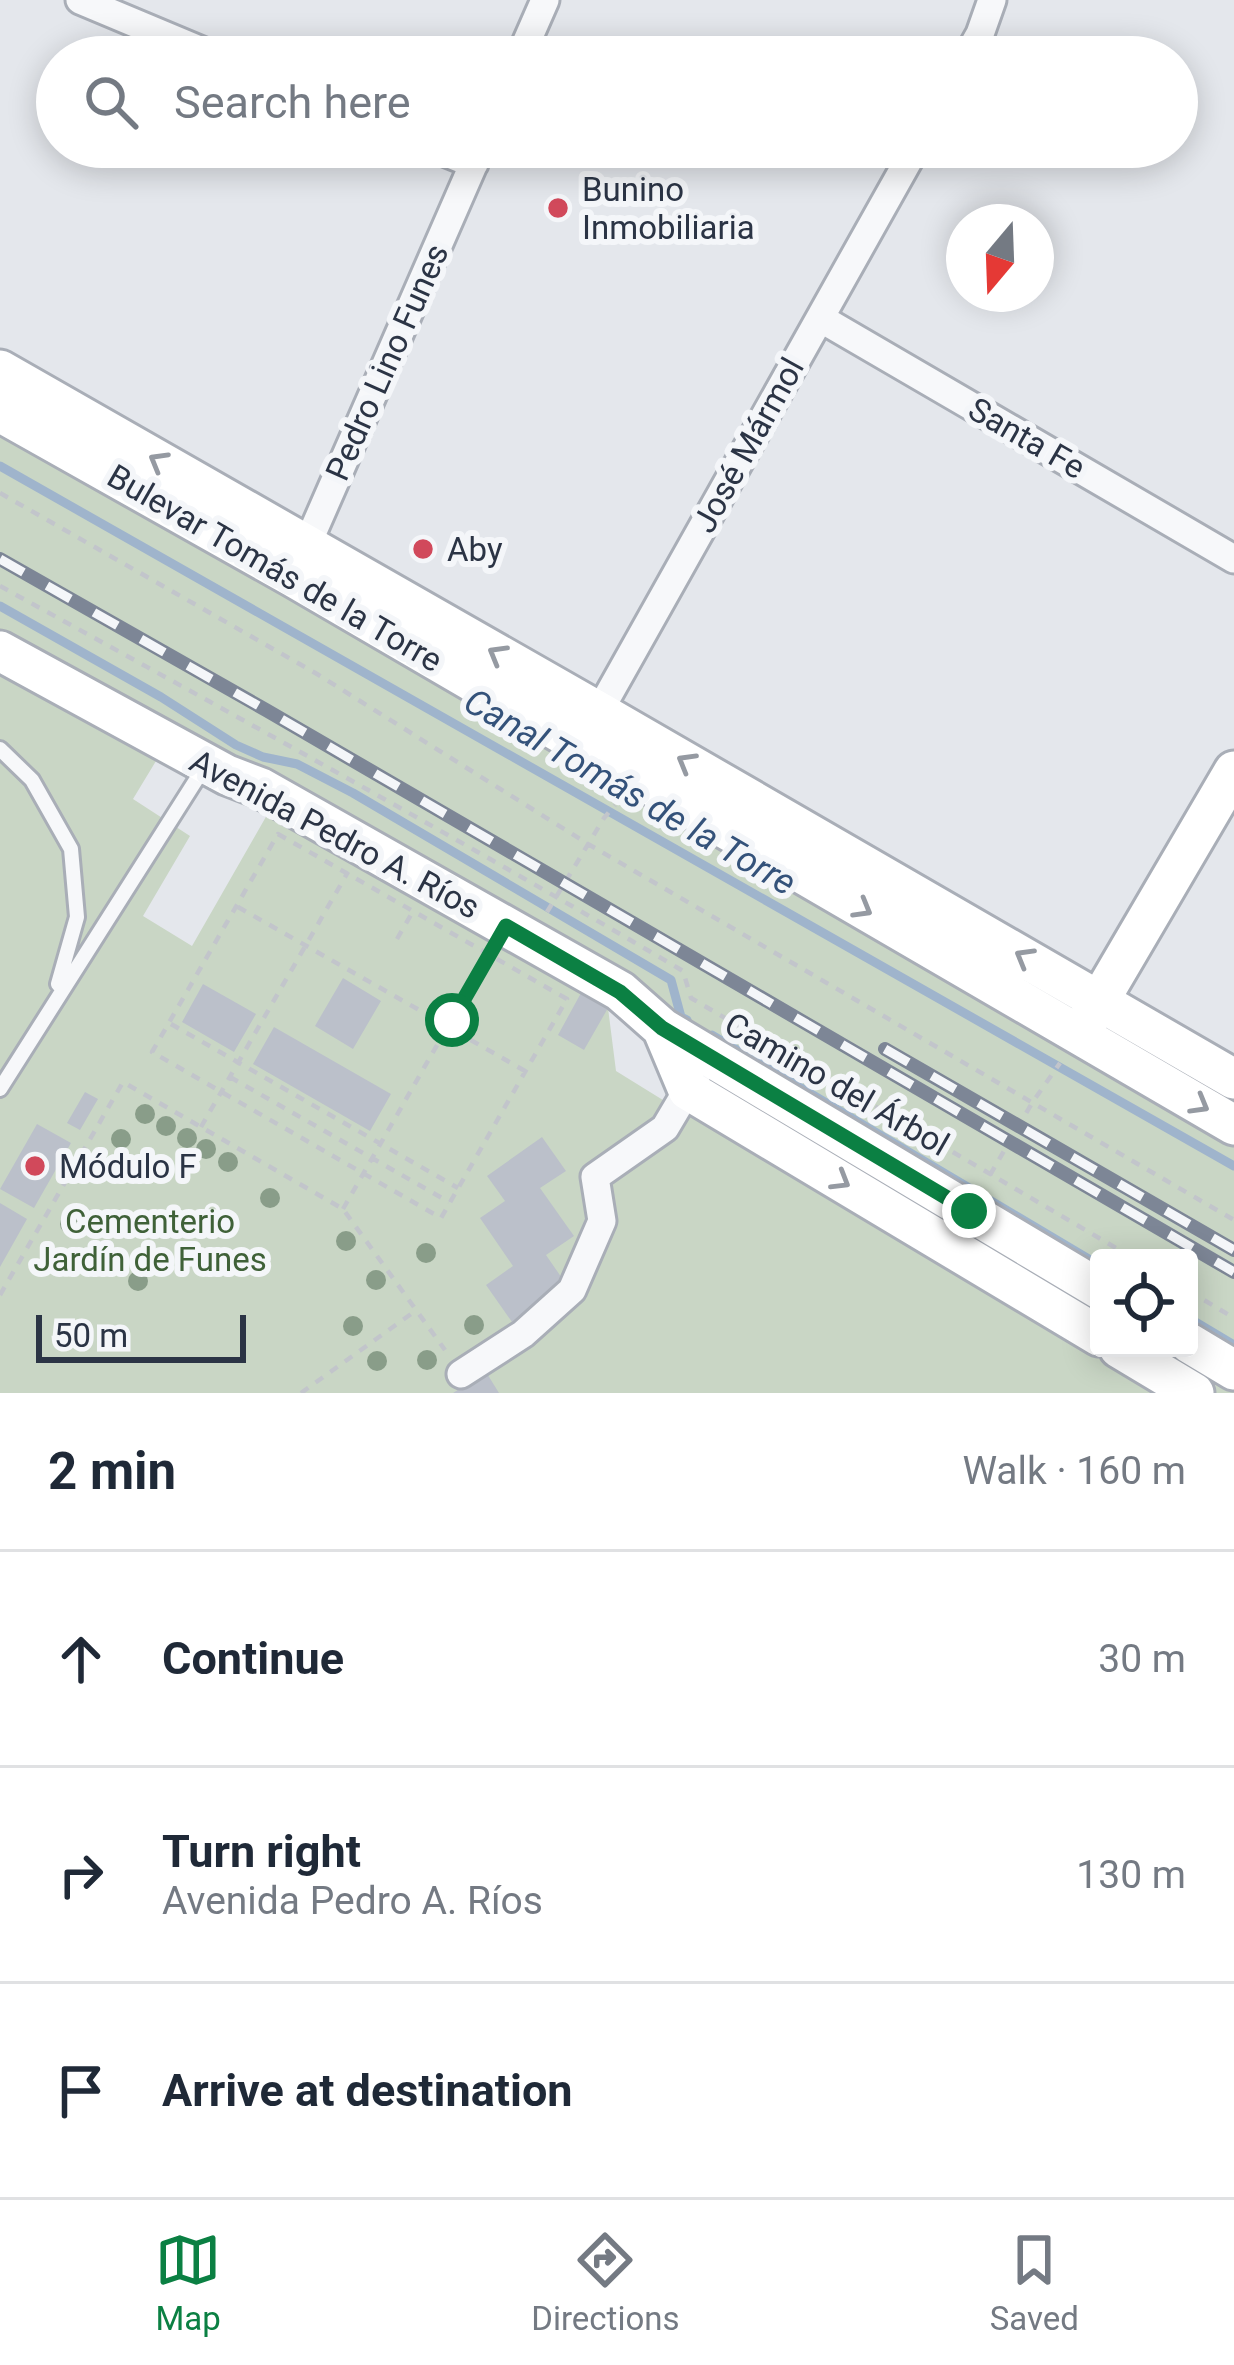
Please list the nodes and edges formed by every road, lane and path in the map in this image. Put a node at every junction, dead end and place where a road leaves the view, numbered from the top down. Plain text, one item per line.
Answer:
1 (80, 0) edge
2 (545, 0) edge
3 (992, 0) edge
4 (166, 36) edge
5 (529, 36) edge
6 (979, 36) edge
7 (472, 168) edge
8 (904, 168) edge
9 (820, 318) junction
10 (0, 370) edge
11 (0, 412) edge
12 (0, 493) edge
13 (1234, 559) edge
14 (300, 561) junction
15 (0, 586) edge
16 (0, 651) edge
17 (590, 728) junction
18 (0, 749) edge
19 (206, 764) junction
20 (1234, 771) edge
21 (615, 806) dead end
22 (278, 834) dead end
23 (588, 844) junction
24 (363, 846) junction
25 (556, 896) junction
26 (237, 906) junction
27 (548, 910) dead end
28 (413, 911) dead end
29 (506, 926) junction
30 (397, 939) dead end
31 (305, 945) junction
32 (567, 999) dead end
33 (54, 1001) junction
34 (1099, 1001) junction
35 (452, 1020) junction
36 (169, 1023) junction
37 (442, 1023) junction
38 (662, 1028) junction
39 (455, 1031) junction
40 (444, 1034) junction
41 (1072, 1046) junction
42 (709, 1055) junction
43 (238, 1063) junction
44 (525, 1071) junction
45 (230, 1077) junction
46 (1234, 1079) edge
47 (0, 1089) edge
48 (688, 1090) junction
49 (221, 1092) junction
50 (1032, 1103) junction
51 (808, 1115) junction
52 (1234, 1125) edge
53 (201, 1127) junction
54 (381, 1144) junction
55 (788, 1149) junction
56 (372, 1159) junction
57 (364, 1174) junction
58 (991, 1174) junction
59 (983, 1187) dead end
60 (458, 1188) junction
61 (449, 1203) junction
62 (344, 1209) junction
63 (1234, 1220) edge
64 (1118, 1249) edge
65 (1090, 1284) edge
66 (0, 1295) edge
67 (1198, 1296) edge
68 (418, 1309) junction
69 (1234, 1318) edge
70 (1090, 1331) edge
71 (1198, 1348) edge
72 (1134, 1357) edge
73 (1234, 1370) edge
74 (461, 1374) joint
75 (301, 1393) edge
76 (1194, 1393) edge

1 - 4 street
2 - 5 street
3 - 6 street
7 - 14 street, Pedro Lino Funes
8 - 9 street, José Mármol
9 - 13 street, Santa Fe
9 - 17 street, José Mármol
14 -> 10 street, Bulevar Tomás de la Torre
11 - 14 street, Bulevar Tomás de la Torre
12 - 23 path
14 - 17 street, Bulevar Tomás de la Torre
15 - 25 path, Camino del Árbol
16 - 19 street, Avenida Pedro A. Ríos
34 -> 17 street, Bulevar Tomás de la Torre
17 -> 41 street, Bulevar Tomás de la Torre
18 - 33 lane
19 - 24 street, Avenida Pedro A. Ríos
19 - 33 lane
20 - 34 street
21 - 23 path
22 - 26 path
23 - 25 path
23 - 50 path
24 - 29 street, Avenida Pedro A. Ríos
24 - 31 path
25 - 27 path
25 - 58 path, Camino del Árbol
26 - 31 path
26 - 36 path
28 - 30 path
29 - 35 path
29 - 38 street, Avenida Pedro A. Ríos
31 - 37 path
31 - 43 path
32 - 44 path
33 - 47 lane
34 - 41 street
34 - 46 street, Bulevar Tomás de la Torre
35 - 37 path
35 - 39 path
36 - 43 path
36 - 49 path
37 - 40 path
38 - 42 street, Avenida Pedro A. Ríos
38 - 48 street, Avenida Pedro A. Ríos
39 - 40 path
39 - 44 path
40 - 54 path
41 - 50 path
41 -> 52 street, Bulevar Tomás de la Torre
42 - 48 street
42 - 51 street, Avenida Pedro A. Ríos
43 - 45 path
43 - 54 path
44 - 60 path
45 - 49 path
45 - 56 path
48 - 55 street
48 - 74 street
49 - 53 path
49 - 57 path
50 - 58 path
50 - 63 path
51 - 55 street
51 - 65 street, Avenida Pedro A. Ríos
53 - 62 path
53 - 66 path
54 - 56 path
54 - 60 path
55 -> 70 street
56 - 57 path
56 - 61 path
57 - 61 path
57 - 62 path
58 - 59 path
58 - 64 path, Camino del Árbol
60 - 61 path
62 - 68 path
67 - 69 path
68 - 74 path
68 - 75 path
71 - 73 street
72 - 76 street

